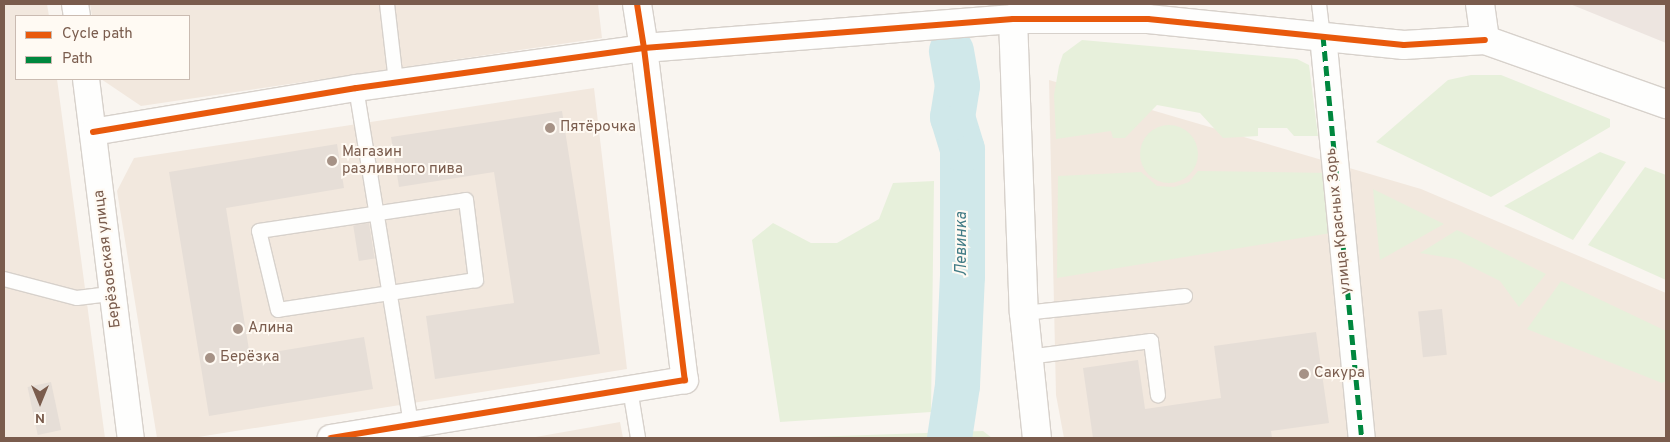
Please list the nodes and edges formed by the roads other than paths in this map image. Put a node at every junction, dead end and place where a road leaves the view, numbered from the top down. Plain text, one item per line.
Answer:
1 (387, 4) edge
2 (637, 4) edge
3 (1319, 4) edge
4 (1480, 4) edge
5 (1013, 19) junction
6 (1323, 36) junction
7 (1485, 40) junction
8 (644, 48) junction
9 (86, 80) edge
10 (396, 82) junction
11 (356, 88) junction
12 (1666, 104) edge
13 (93, 132) junction
14 (379, 211) junction
15 (4, 279) edge
16 (112, 294) junction
17 (388, 296) junction
18 (1185, 296) dead end
19 (1024, 313) junction
20 (1028, 357) junction
21 (630, 389) junction
22 (1158, 396) dead end
23 (411, 425) junction
24 (131, 438) edge
25 (331, 438) edge
26 (638, 438) edge
27 (1037, 438) edge
28 (1362, 438) edge

1 - 10 lane
2 - 8 street
3 - 6 lane, улица Красных Зорь
4 - 7 street
5 - 6 street
5 - 8 street
5 - 19 street
6 - 7 street
6 - 28 street, улица Красных Зорь
7 - 12 street
8 - 10 street
8 - 21 street
9 - 13 street, Берёзовская улица
10 - 11 street
11 - 13 street
11 - 14 lane
13 - 16 street, Берёзовская улица
14 - 17 lane
14 - 17 lane
14 - 17 lane
15 - 16 lane
16 - 24 street, Берёзовская улица
17 - 23 lane
18 - 19 lane
19 - 20 street
20 - 22 lane
20 - 27 street
21 - 23 street
21 - 26 lane
23 - 25 street

